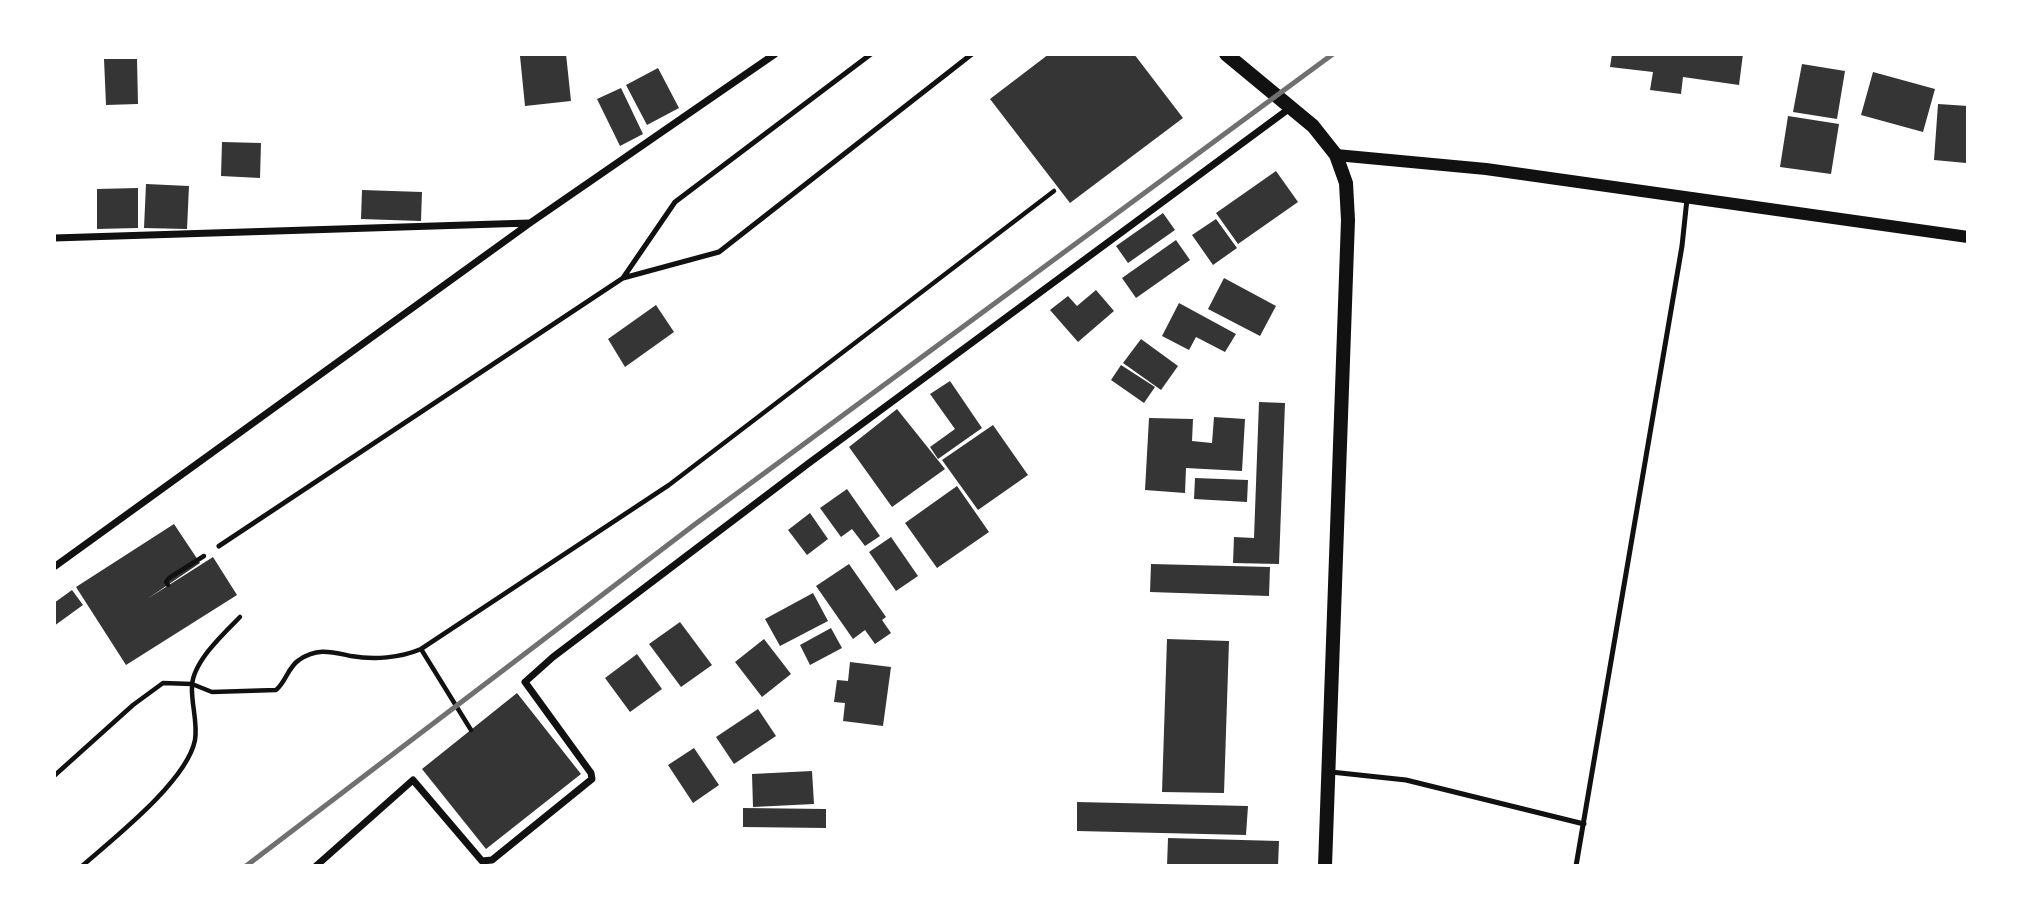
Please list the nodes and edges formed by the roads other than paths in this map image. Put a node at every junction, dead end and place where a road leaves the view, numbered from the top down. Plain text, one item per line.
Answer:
1 (775, 54) edge
2 (871, 54) edge
3 (972, 54) edge
4 (1227, 54) edge
5 (1290, 108) junction
6 (1336, 156) junction
7 (1687, 197) junction
8 (530, 223) junction
9 (1968, 237) edge
10 (54, 238) edge
11 (623, 278) junction
12 (219, 546) road end
13 (54, 567) edge
14 (1328, 772) junction
15 (1584, 824) junction
16 (316, 866) edge
17 (1325, 866) edge
18 (1576, 866) edge

1 - 8 street
2 - 11 lane
3 - 11 lane
4 - 5 main road
5 - 6 main road
5 - 16 street
6 - 7 street
6 - 14 main road
7 - 9 street
7 - 15 lane
8 - 10 street
8 - 13 street
11 - 12 lane
14 - 15 lane
14 - 17 main road
15 - 18 lane

